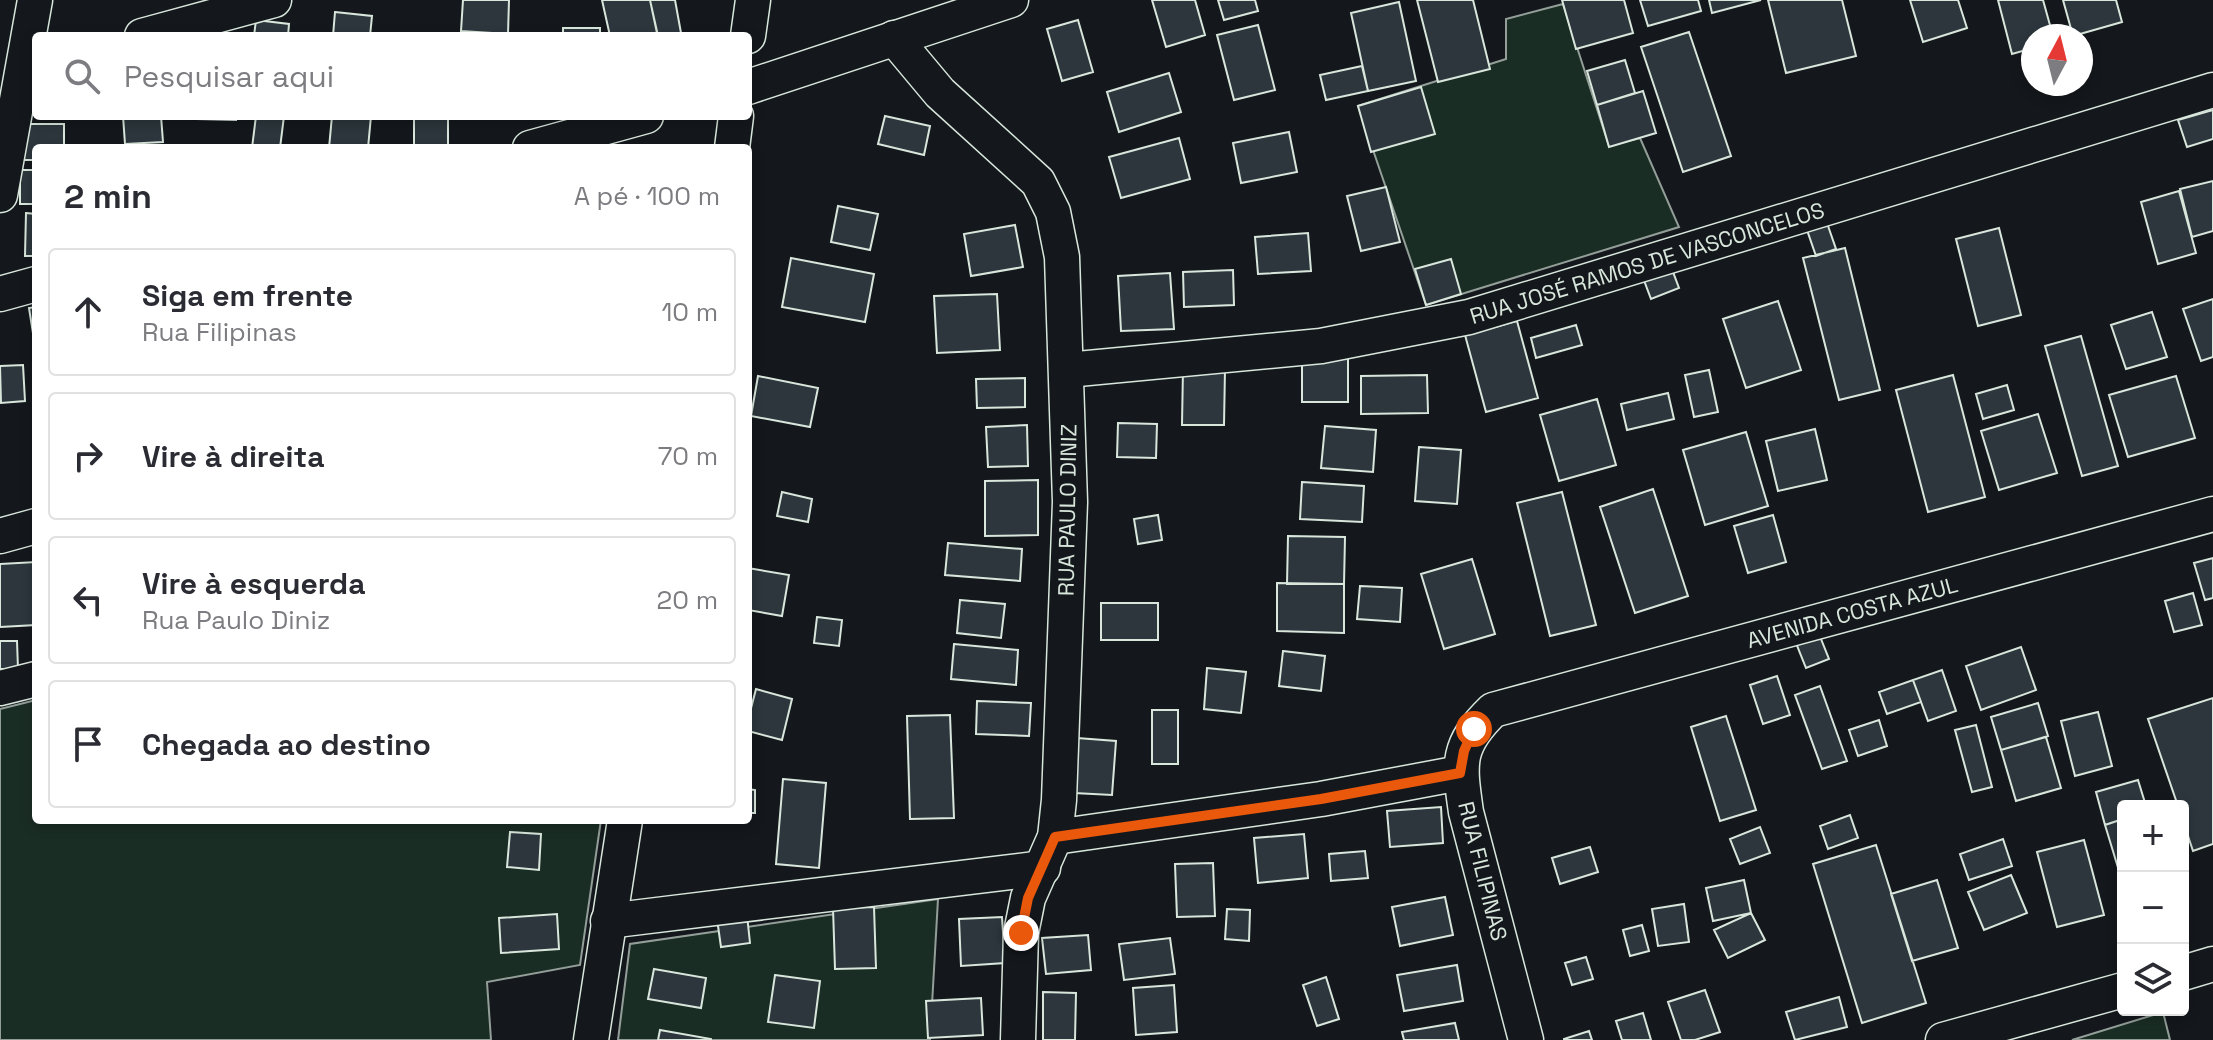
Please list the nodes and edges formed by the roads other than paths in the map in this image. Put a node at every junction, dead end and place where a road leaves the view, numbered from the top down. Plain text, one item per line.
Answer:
1 (35, 0) edge
2 (274, 0) edge
3 (753, 0) edge
4 (1011, 0) edge
5 (32, 32) edge
6 (157, 32) edge
7 (749, 32) edge
8 (32, 34) edge
9 (894, 38) junction
10 (29, 67) edge
11 (752, 86) edge
12 (2213, 90) edge
13 (632, 120) edge
14 (736, 120) edge
15 (544, 144) edge
16 (732, 144) edge
17 (0, 195) edge
18 (32, 285) edge
19 (0, 294) edge
20 (1067, 370) junction
21 (2213, 514) edge
22 (32, 527) edge
23 (0, 536) edge
24 (32, 680) edge
25 (0, 688) edge
26 (1493, 710) joint
27 (1460, 773) junction
28 (624, 824) edge
29 (1049, 853) junction
30 (608, 921) junction
31 (2213, 964) edge
32 (2189, 971) edge
33 (2117, 992) edge
34 (591, 1040) edge
35 (1018, 1040) edge
36 (1526, 1040) edge
37 (1943, 1040) edge

1 - 5 street
2 - 6 street
3 - 7 street
4 - 9 street
8 - 10 street
9 - 11 street
9 - 20 street, RUA PAULO DINIZ
10 - 17 street
12 - 20 street, RUA JOSÉ RAMOS DE VASCONCELOS
13 - 15 street
14 - 16 street
18 - 19 street
20 - 29 street, RUA PAULO DINIZ
21 - 26 street, AVENIDA COSTA AZUL
22 - 23 street
24 - 25 street
26 - 27 street, RUA FILIPINAS
27 - 29 street
27 - 36 street, RUA FILIPINAS
28 - 30 street
29 - 30 street
29 - 35 street, RUA PAULO DINIZ
30 - 34 street
31 - 32 street
33 - 37 street

